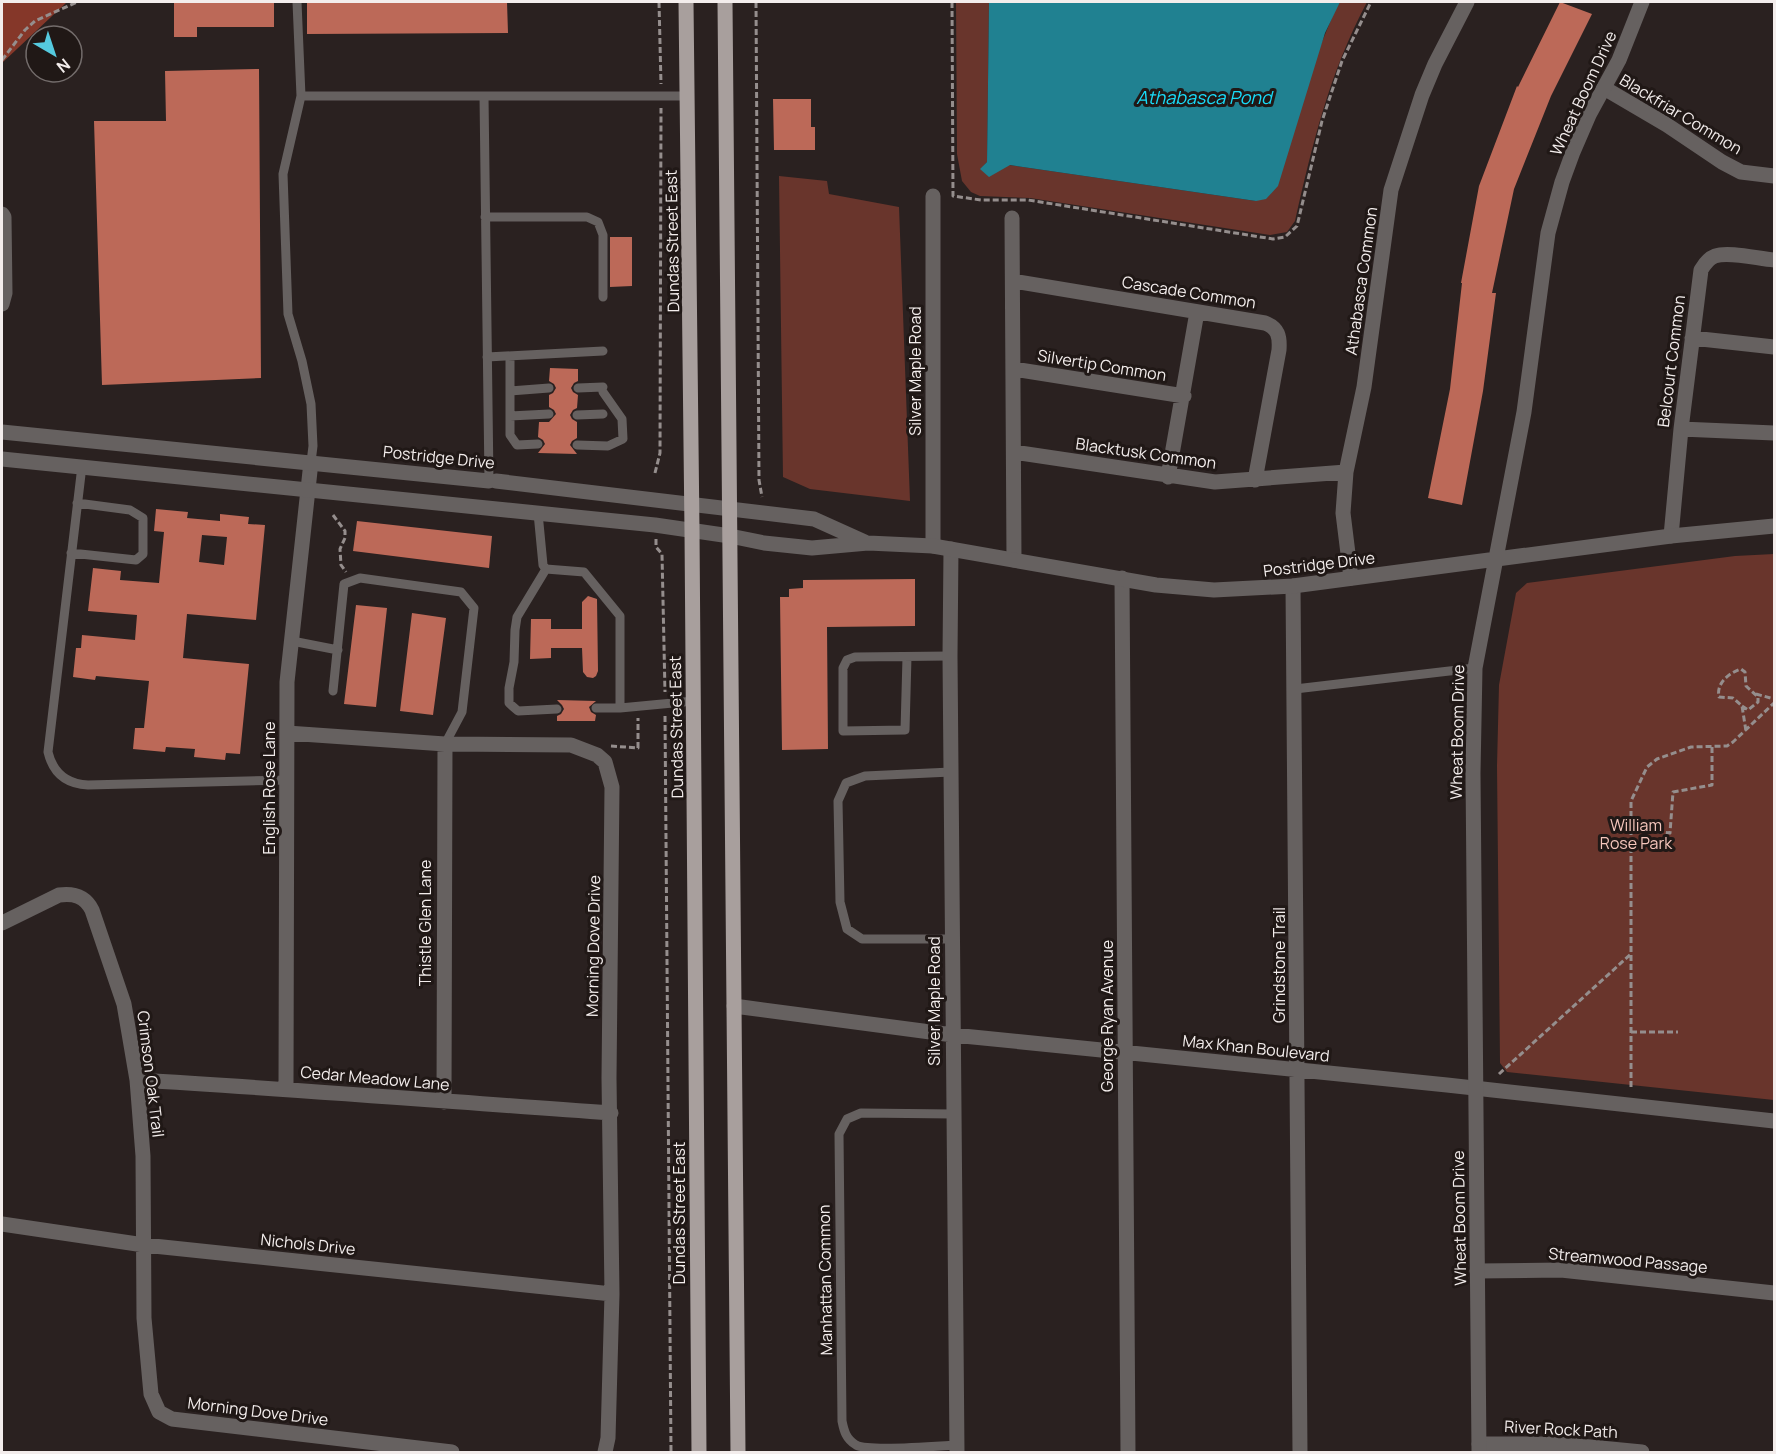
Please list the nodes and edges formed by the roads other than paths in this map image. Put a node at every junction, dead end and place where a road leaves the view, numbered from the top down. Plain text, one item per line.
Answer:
1 (297, 2) edge
2 (686, 2) edge
3 (725, 2) edge
4 (1467, 2) edge
5 (1638, 3) edge
6 (1604, 88) junction
7 (301, 96) junction
8 (484, 96) junction
9 (688, 96) junction
10 (1774, 176) edge
11 (933, 196) dead end
12 (2, 214) edge
13 (485, 217) junction
14 (1012, 218) dead end
15 (1774, 260) edge
16 (1013, 281) junction
17 (603, 297) dead end
18 (2, 304) edge
19 (1197, 312) junction
20 (1692, 338) junction
21 (1774, 347) edge
22 (603, 351) dead end
23 (510, 356) junction
24 (487, 357) junction
25 (1014, 369) junction
26 (549, 388) dead end
27 (578, 388) dead end
28 (510, 391) junction
29 (1184, 396) junction
30 (549, 414) dead end
31 (603, 414) dead end
32 (577, 415) dead end
33 (510, 416) junction
34 (1681, 429) junction
35 (2, 432) edge
36 (1774, 434) edge
37 (538, 444) dead end
38 (577, 445) dead end
39 (1014, 452) junction
40 (2, 459) edge
41 (311, 462) junction
42 (82, 466) junction
43 (1346, 472) junction
44 (1168, 477) junction
45 (1255, 480) junction
46 (493, 481) junction
47 (308, 490) junction
48 (77, 503) junction
49 (692, 504) junction
50 (730, 509) junction
51 (538, 513) junction
52 (1774, 526) edge
53 (692, 531) junction
54 (730, 536) junction
55 (1671, 536) junction
56 (868, 543) junction
57 (933, 546) junction
58 (951, 549) junction
59 (71, 553) junction
60 (1495, 560) junction
61 (1014, 561) junction
62 (546, 569) junction
63 (1122, 578) junction
64 (1351, 578) junction
65 (1293, 586) junction
66 (292, 641) junction
67 (338, 650) junction
68 (950, 656) junction
69 (907, 657) junction
70 (1475, 668) junction
71 (1295, 689) junction
72 (333, 691) dead end
73 (694, 701) junction
74 (596, 708) dead end
75 (620, 708) junction
76 (557, 709) dead end
77 (287, 733) junction
78 (445, 744) junction
79 (951, 772) junction
80 (287, 780) junction
81 (2, 923) edge
82 (952, 939) junction
83 (734, 1006) junction
84 (953, 1035) junction
85 (1126, 1053) junction
86 (1298, 1070) junction
87 (137, 1080) junction
88 (1476, 1088) junction
89 (286, 1089) junction
90 (444, 1102) junction
91 (611, 1113) junction
92 (953, 1114) junction
93 (1774, 1121) edge
94 (2, 1224) edge
95 (144, 1245) junction
96 (1478, 1271) junction
97 (1774, 1293) edge
98 (612, 1294) junction
99 (1479, 1448) edge
100 (957, 1449) edge
101 (452, 1452) edge
102 (605, 1452) edge
103 (699, 1452) edge
104 (738, 1452) edge
105 (1128, 1452) edge
106 (1300, 1452) edge
107 (1642, 1452) edge

1 - 7 lane
2 - 9 main road, Dundas Street East
3 - 50 main road
4 - 43 street, Athabasca Common
5 - 6 street, Wheat Boom Drive
6 - 10 street, Blackfriar Common
6 - 60 street, Wheat Boom Drive
7 - 8 lane
7 - 41 lane
8 - 9 lane
8 - 13 lane
9 - 49 main road, Dundas Street East
11 - 57 street, Silver Maple Road
12 - 18 street
13 - 17 lane
13 - 24 lane
14 - 16 street
15 - 20 street, Belcourt Common
16 - 19 street, Cascade Common
16 - 25 street
19 - 29 street
19 - 45 street, Cascade Common
20 - 21 street
20 - 34 street, Belcourt Common
22 - 23 lane
23 - 24 lane
23 - 28 lane
24 - 46 lane
25 - 29 street, Silvertip Common
25 - 39 street
26 - 28 lane
27 - 38 lane
28 - 33 lane
29 - 44 street
30 - 33 lane
31 - 32 lane
33 - 37 lane
34 - 36 street
34 - 55 street, Belcourt Common
35 - 41 street, Postridge Drive
39 - 44 street, Blacktusk Common
39 - 61 street
40 - 42 street, Postridge Drive
41 - 46 street, Postridge Drive
41 - 47 street, English Rose Lane
42 - 47 street, Postridge Drive
42 - 48 lane
43 - 45 street, Blacktusk Common
43 - 64 street, Athabasca Common
44 - 45 street, Blacktusk Common
46 - 49 street, Postridge Drive
47 - 51 street, Postridge Drive
47 - 66 street, English Rose Lane
48 - 59 lane
48 - 59 lane
49 - 50 street, Postridge Drive
49 - 53 main road, Dundas Street East
50 - 54 main road
50 - 56 street, Postridge Drive
51 - 53 street, Postridge Drive
51 - 62 lane
52 - 55 street, Postridge Drive
53 - 54 street, Postridge Drive
53 - 73 main road, Dundas Street East
54 - 56 street, Postridge Drive
54 - 83 main road
55 - 60 street, Postridge Drive
56 - 57 street, Postridge Drive
57 - 58 street, Postridge Drive
58 - 61 street, Postridge Drive
58 - 68 street, Silver Maple Road
59 - 80 lane
60 - 64 street, Postridge Drive
60 - 70 street, Wheat Boom Drive
61 - 63 street, Postridge Drive
62 - 75 lane
62 - 76 lane
63 - 65 street, Postridge Drive
63 - 85 street, George Ryan Avenue
64 - 65 street, Postridge Drive
65 - 71 street, Grindstone Trail
66 - 67 lane
66 - 77 street, English Rose Lane
67 - 72 lane
67 - 78 lane
68 - 69 lane
68 - 79 street, Silver Maple Road
69 - 69 lane
70 - 71 lane
70 - 88 street, Wheat Boom Drive
71 - 86 street, Grindstone Trail
73 - 75 lane
73 - 103 main road, Dundas Street East
74 - 75 lane
77 - 78 street
77 - 80 street, English Rose Lane
78 - 90 street, Thistle Glen Lane
78 - 91 street, Morning Dove Drive
79 - 82 street, Silver Maple Road
79 - 82 lane
80 - 89 street, English Rose Lane
81 - 87 street, Crimson Oak Trail
82 - 84 street, Silver Maple Road
83 - 84 street, Max Khan Boulevard
83 - 104 main road
84 - 85 street, Max Khan Boulevard
84 - 92 street, Silver Maple Road
85 - 86 street, Max Khan Boulevard
85 - 105 street, George Ryan Avenue
86 - 88 street, Max Khan Boulevard
86 - 106 street, Grindstone Trail
87 - 89 street, Cedar Meadow Lane
87 - 95 street, Crimson Oak Trail
88 - 93 street, Max Khan Boulevard
88 - 96 street, Wheat Boom Drive
89 - 90 street, Cedar Meadow Lane
90 - 91 street, Cedar Meadow Lane
91 - 98 street, Morning Dove Drive
92 - 100 street, Silver Maple Road
92 - 100 lane, Manhattan Common
94 - 95 street, Nichols Drive
95 - 98 street, Nichols Drive
95 - 101 street, Morning Dove Drive
96 - 97 street, Streamwood Passage
96 - 99 street, Wheat Boom Drive
98 - 102 street, Morning Dove Drive
99 - 107 street, River Rock Path

